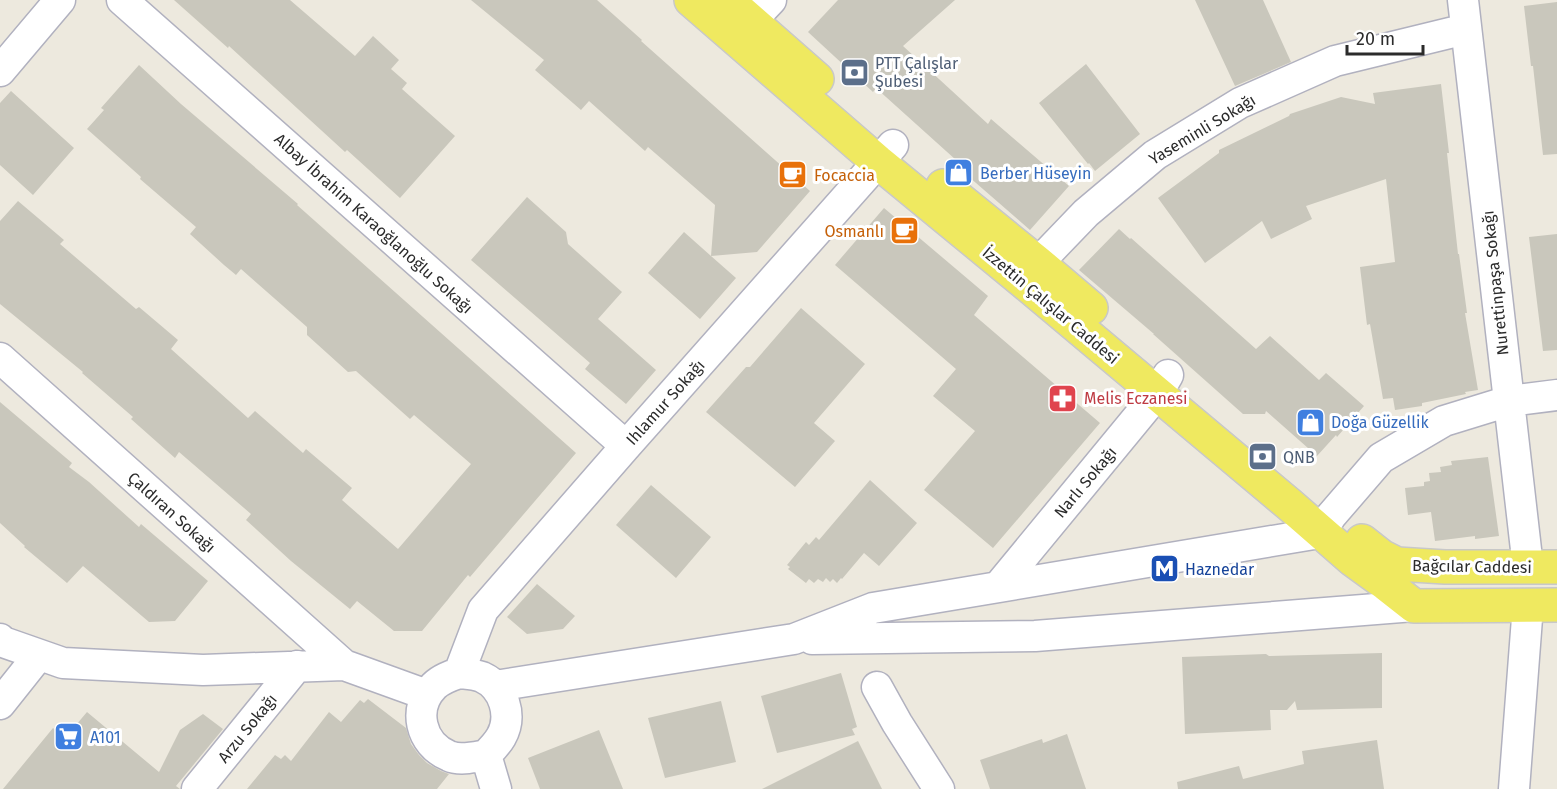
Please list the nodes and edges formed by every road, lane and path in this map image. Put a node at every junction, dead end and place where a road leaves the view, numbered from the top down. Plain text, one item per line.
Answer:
1 (60, 0) edge
2 (122, 0) edge
3 (691, 0) edge
4 (749, 7) edge
5 (1465, 14) edge
6 (0, 71) edge
7 (885, 154) junction
8 (1031, 272) junction
9 (0, 358) edge
10 (1163, 385) junction
11 (1557, 395) edge
12 (1509, 401) junction
13 (626, 446) junction
14 (1326, 524) junction
15 (1543, 567) edge
16 (998, 587) junction
17 (1542, 605) edge
18 (1414, 606) junction
19 (0, 639) edge
20 (794, 639) junction
21 (39, 655) junction
22 (344, 665) junction
23 (297, 666) junction
24 (459, 674) junction
25 (495, 686) junction
26 (877, 687) dead end
27 (426, 695) junction
28 (0, 704) edge
29 (486, 755) junction
30 (197, 789) edge
31 (496, 789) edge
32 (939, 789) edge
33 (1514, 789) edge

1 - 6 street
2 - 13 street, Albay İbrahim Karaoğlanoğlu Sokağı
3 - 7 main road, İzzettin Çalışlar Caddesi
4 - 7 main road, İzzettin Çalışlar Caddesi
5 - 8 street, Yaseminli Sokağı
5 - 12 street, Nurettinpaşa Sokağı
7 - 8 main road, İzzettin Çalışlar Caddesi
7 - 13 street, Ihlamur Sokağı
8 - 10 main road, İzzettin Çalışlar Caddesi
9 - 22 street, Çaldıran Sokağı
10 - 14 main road, İzzettin Çalışlar Caddesi
10 - 16 street, Narlı Sokağı
11 - 12 street
12 - 14 street
12 - 15 street, Nurettinpaşa Sokağı
13 - 24 street, Ihlamur Sokağı
14 - 15 main road, Bağcılar Caddesi
14 - 16 street
14 - 18 main road, İzzettin Çalışlar Caddesi
16 - 20 street
17 - 18 main road
17 - 33 street
18 - 20 street
19 - 21 street
20 - 25 street
21 - 23 street
21 - 28 street
22 - 23 street
22 - 27 street
23 - 30 street, Arzu Sokağı
24 - 25 street
24 - 27 street
25 - 29 street
26 - 32 street
27 - 29 street
29 - 31 street

